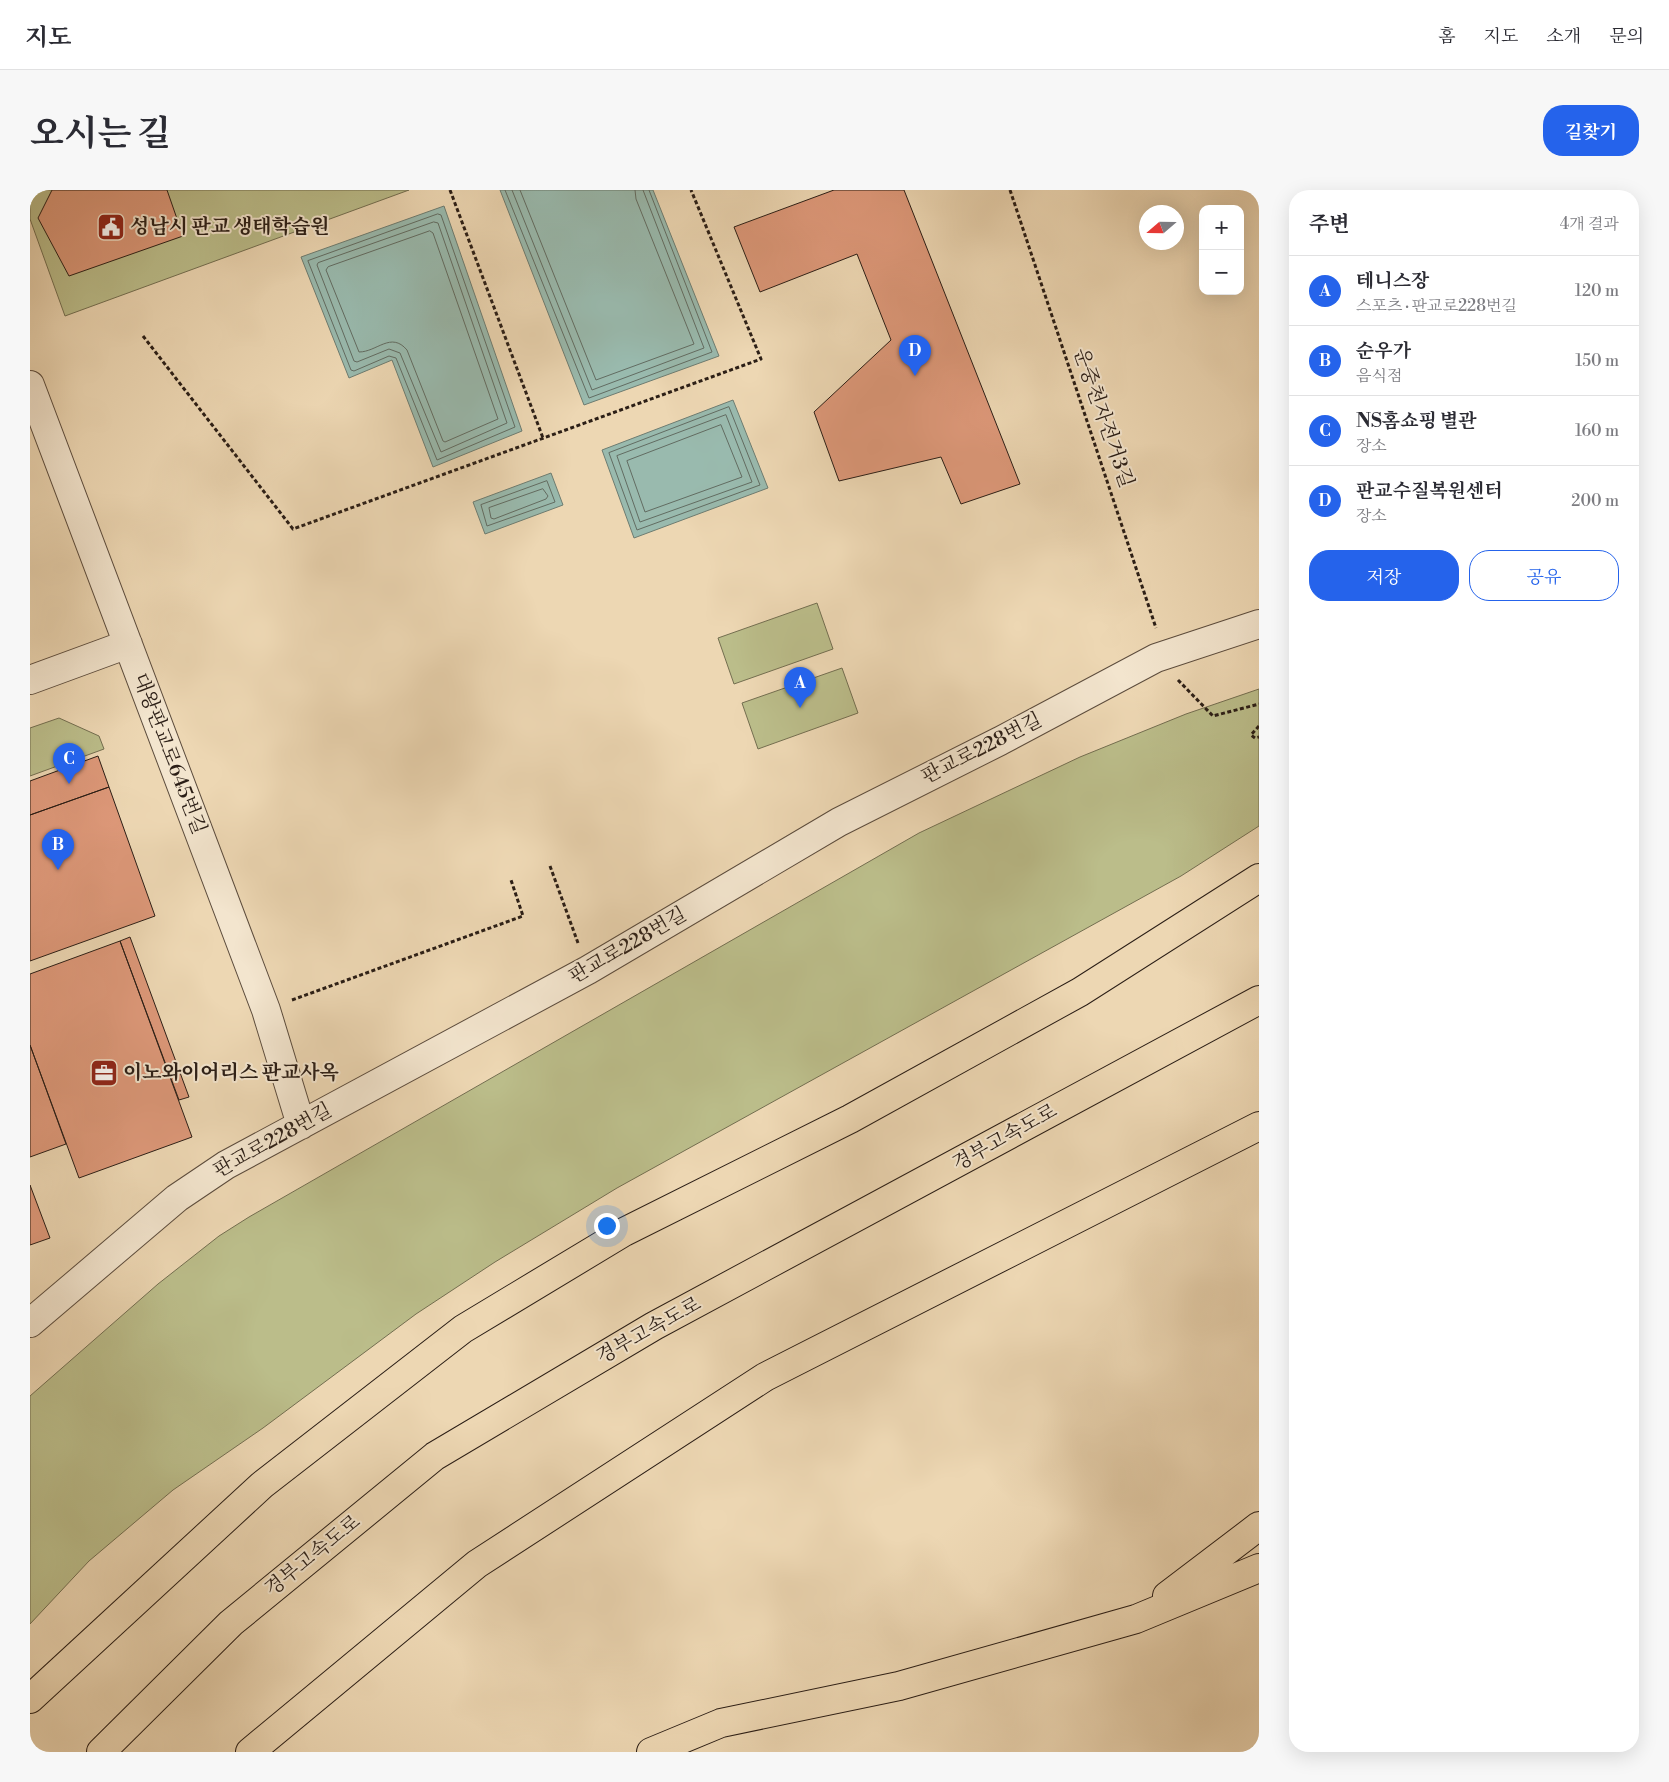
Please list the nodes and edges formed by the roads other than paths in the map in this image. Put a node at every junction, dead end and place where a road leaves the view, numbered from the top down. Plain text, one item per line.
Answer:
1 (30, 385) edge
2 (1259, 624) edge
3 (128, 644) junction
4 (30, 680) edge
5 (1259, 878) edge
6 (1259, 1000) edge
7 (302, 1125) junction
8 (1259, 1126) edge
9 (30, 1322) edge
10 (1259, 1526) edge
11 (1259, 1568) edge
12 (1136, 1619) junction
13 (105, 1630) junction
14 (30, 1699) edge
15 (30, 1717) edge
16 (101, 1752) edge
17 (250, 1752) edge
18 (651, 1752) edge

1 - 3 street, 대왕판교로645번길
2 - 7 street, 판교로228번길
3 - 4 street
3 - 7 street, 대왕판교로645번길
5 - 13 highway
6 - 16 highway, 경부고속도로
7 - 9 street, 판교로228번길
8 - 17 highway
10 - 12 highway
11 - 12 highway
12 - 18 highway
13 - 14 highway
13 - 15 highway

